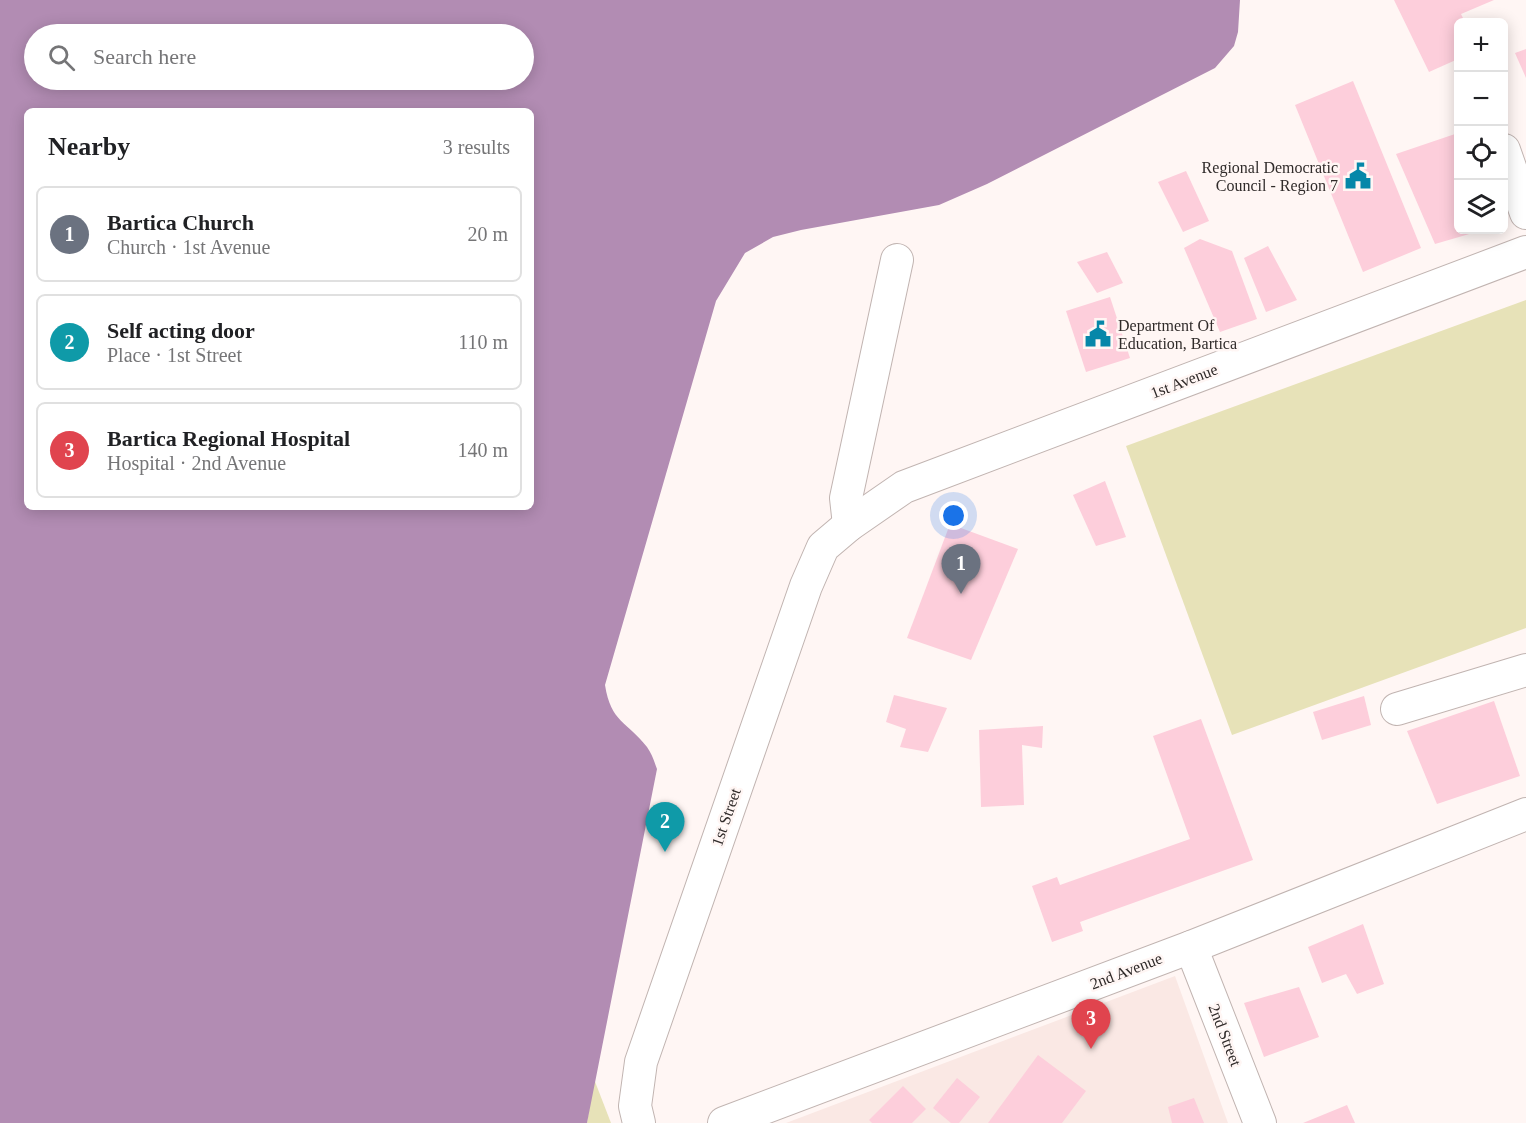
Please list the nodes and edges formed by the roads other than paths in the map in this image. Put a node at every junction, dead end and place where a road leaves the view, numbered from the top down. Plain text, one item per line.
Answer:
1 (1508, 164) edge
2 (1526, 213) edge
3 (1526, 252) edge
4 (897, 260) dead end
5 (849, 525) junction
6 (1526, 670) edge
7 (1397, 709) dead end
8 (1526, 814) edge
9 (1191, 947) junction
10 (639, 1123) edge
11 (724, 1123) edge
12 (1260, 1123) edge

1 - 2 street
3 - 5 street, 1st Avenue
4 - 5 street
5 - 10 street, 1st Street
6 - 7 street
8 - 9 street, 2nd Avenue
9 - 11 street, 2nd Avenue
9 - 12 street, 2nd Street

